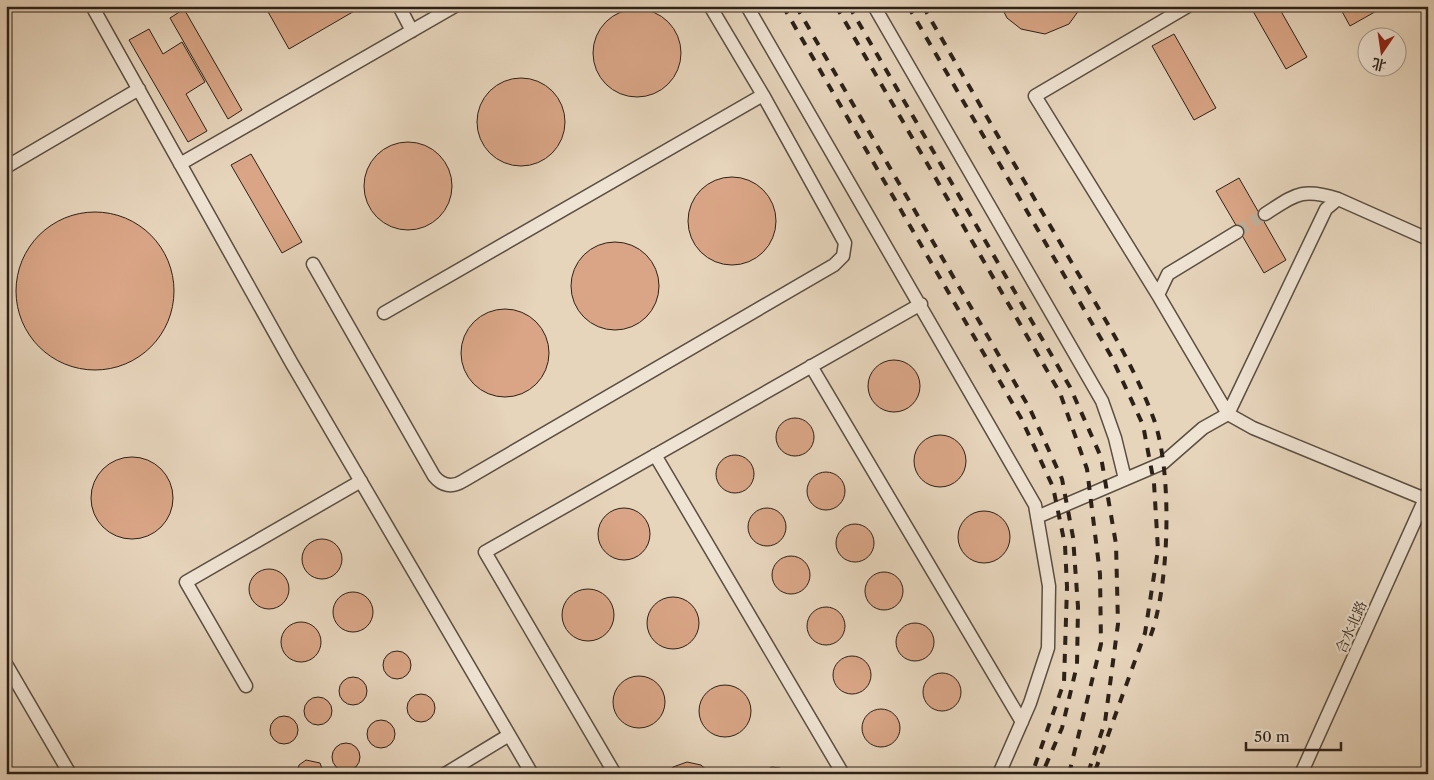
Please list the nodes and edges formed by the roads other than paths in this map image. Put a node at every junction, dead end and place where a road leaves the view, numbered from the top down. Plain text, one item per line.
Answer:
1 (92, 6) edge
2 (399, 6) edge
3 (455, 6) edge
4 (710, 6) edge
5 (747, 6) edge
6 (874, 6) edge
7 (1188, 6) edge
8 (412, 31) junction
9 (139, 89) junction
10 (763, 95) junction
11 (180, 164) junction
12 (6, 167) edge
13 (1338, 200) junction
14 (1265, 214) tunnel mouth
15 (1237, 232) tunnel mouth
16 (1428, 239) edge
17 (313, 264) dead end
18 (1158, 295) junction
19 (921, 304) junction
20 (384, 313) dead end
21 (812, 366) junction
22 (1228, 414) junction
23 (655, 455) junction
24 (1125, 479) junction
25 (361, 481) junction
26 (1426, 495) edge
27 (1037, 517) junction
28 (6, 664) edge
29 (246, 686) dead end
30 (1022, 722) junction
31 (509, 735) junction
32 (70, 774) edge
33 (445, 774) edge
34 (532, 774) edge
35 (615, 774) edge
36 (843, 774) edge
37 (999, 774) edge
38 (1301, 774) edge

1 - 9 street
2 - 8 street
3 - 8 street
4 - 10 street
5 - 19 street
6 - 24 street
7 - 18 street
8 - 11 street
9 - 11 street
9 - 12 street
10 - 17 street
10 - 20 street
11 - 25 street
13 - 14 street
13 - 16 street
13 - 22 street
15 - 18 street
18 - 22 street
19 - 21 street
19 - 27 street
21 - 23 street
21 - 30 street
22 - 24 street
22 - 26 street
23 - 35 street
23 - 36 street
24 - 27 street
25 - 29 street
25 - 31 street
26 - 38 street, 合水北路
27 - 30 street
28 - 32 street
30 - 37 street
31 - 33 street
31 - 34 street

